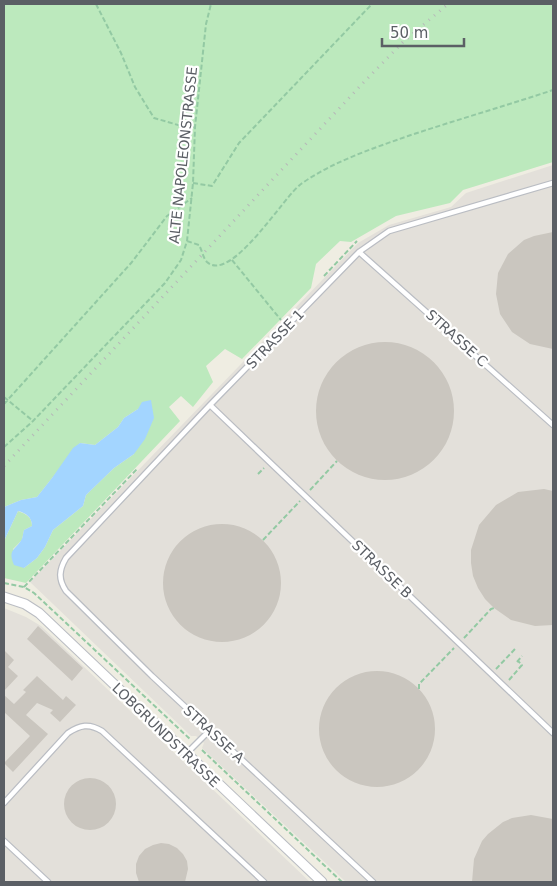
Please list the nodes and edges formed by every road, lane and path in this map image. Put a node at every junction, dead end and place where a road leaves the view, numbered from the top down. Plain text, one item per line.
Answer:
1 (96, 4) edge
2 (211, 4) edge
3 (372, 4) edge
4 (553, 90) edge
5 (195, 127) junction
6 (193, 182) junction
7 (553, 183) edge
8 (192, 198) junction
9 (188, 241) junction
10 (359, 252) junction
11 (232, 260) junction
12 (281, 320) dead end
13 (4, 397) edge
14 (8, 400) junction
15 (4, 404) edge
16 (210, 405) junction
17 (33, 421) junction
18 (553, 425) edge
19 (4, 447) edge
20 (338, 461) dead end
21 (263, 468) dead end
22 (258, 474) dead end
23 (311, 490) dead end
24 (300, 501) dead end
25 (263, 540) dead end
26 (60, 582) joint
27 (4, 583) edge
28 (4, 597) edge
29 (494, 608) dead end
30 (464, 636) dead end
31 (515, 649) dead end
32 (452, 650) dead end
33 (522, 656) dead end
34 (494, 671) dead end
35 (512, 676) dead end
36 (419, 689) dead end
37 (210, 730) junction
38 (553, 733) edge
39 (196, 744) junction
40 (186, 754) junction
41 (4, 803) edge
42 (4, 841) edge
43 (48, 882) edge
44 (264, 882) edge
45 (322, 882) edge
46 (342, 882) edge
47 (373, 882) edge

1 - 5 path
2 - 5 path, ALTE NAPOLEONSTRASSE
3 - 6 path
4 - 11 path
5 - 6 path, ALTE NAPOLEONSTRASSE
6 - 8 path, ALTE NAPOLEONSTRASSE
7 - 10 lane, STRASSE 1
8 - 9 path, ALTE NAPOLEONSTRASSE
8 - 14 path
9 - 11 path
9 - 17 path, ALTE NAPOLEONSTRASSE
10 - 16 lane, STRASSE 1
10 - 18 lane, STRASSE C
11 - 12 path
13 - 14 path
14 - 15 path
14 - 17 path
16 - 26 lane, STRASSE 1
16 - 38 lane, STRASSE B
17 - 19 path, ALTE NAPOLEONSTRASSE
20 - 23 path
21 - 22 path
24 - 25 path
26 - 37 lane, STRASSE A
27 - 39 path
28 - 40 street, LOBGRUNDSTRASSE
29 - 30 path
31 - 34 path
32 - 36 path
33 - 35 path
37 - 39 lane
37 - 47 lane, STRASSE A
39 - 40 lane
39 - 46 path
40 - 45 street, LOBGRUNDSTRASSE
41 - 44 lane
42 - 43 lane

